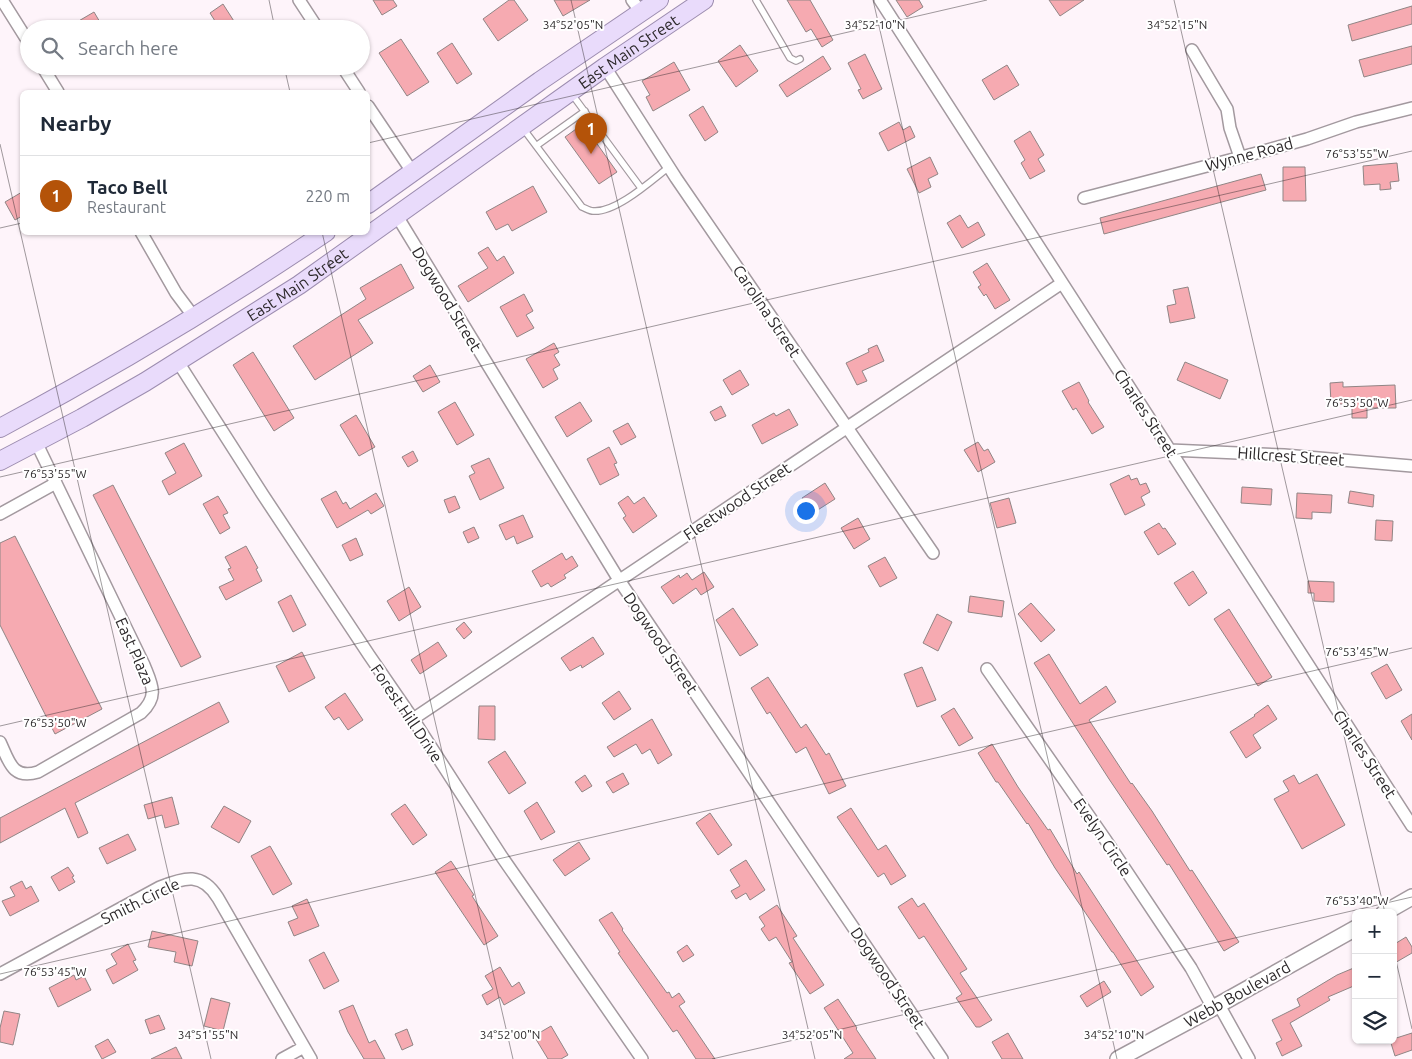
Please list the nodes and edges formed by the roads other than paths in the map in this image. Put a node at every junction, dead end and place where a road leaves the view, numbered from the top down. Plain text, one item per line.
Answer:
1 (2, 0) edge
2 (299, 0) edge
3 (659, 0) edge
4 (704, 0) edge
5 (756, 0) edge
6 (880, 0) edge
7 (636, 6) edge
8 (312, 20) edge
9 (20, 29) edge
10 (1192, 50) dead end
11 (800, 59) dead end
12 (605, 67) junction
13 (48, 75) edge
14 (348, 75) edge
15 (57, 90) edge
16 (358, 90) edge
17 (570, 91) junction
18 (1412, 108) edge
19 (370, 109) edge
20 (584, 111) junction
21 (521, 126) junction
22 (536, 146) junction
23 (1240, 157) junction
24 (669, 167) junction
25 (413, 173) junction
26 (641, 188) junction
27 (1084, 198) dead end
28 (370, 203) edge
29 (397, 216) junction
30 (143, 235) edge
31 (321, 235) edge
32 (370, 235) edge
33 (370, 235) edge
34 (1062, 283) junction
35 (194, 317) junction
36 (178, 362) junction
37 (0, 428) edge
38 (847, 428) junction
39 (36, 442) junction
40 (1170, 450) junction
41 (0, 461) edge
42 (1412, 466) edge
43 (56, 483) junction
44 (0, 514) edge
45 (933, 553) dead end
46 (619, 580) junction
47 (987, 668) dead end
48 (413, 718) junction
49 (0, 742) edge
50 (1412, 826) edge
51 (1412, 897) edge
52 (1391, 909) edge
53 (1352, 930) edge
54 (0, 974) edge
55 (1216, 1007) junction
56 (304, 1047) junction
57 (282, 1059) edge
58 (311, 1059) edge
59 (642, 1059) edge
60 (942, 1059) edge
61 (1118, 1059) edge
62 (1249, 1059) edge

1 - 9 street
2 - 8 street
3 - 7 main road, East Main Street
4 - 12 main road, East Main Street
5 - 11 lane
6 - 34 street, Charles Street
7 - 25 main road, East Main Street
10 - 23 street
12 - 17 main road, East Main Street
12 - 24 street, Carolina Street
13 - 15 street
14 - 16 street
17 - 20 lane
17 - 21 main road, East Main Street
18 - 23 street, Wynne Road
19 - 25 street
20 - 22 lane
20 - 26 lane
21 - 22 lane
21 - 29 main road, East Main Street
22 - 26 lane
23 - 27 street, Wynne Road
24 - 26 lane
24 - 38 street, Carolina Street
25 - 28 main road, East Main Street
29 - 33 main road, East Main Street
29 - 46 street, Dogwood Street
30 - 35 street
31 - 35 main road, East Main Street
32 - 36 main road, East Main Street
34 - 38 street, Fleetwood Street
34 - 40 street, Charles Street
35 - 37 main road, East Main Street
36 - 39 main road, East Main Street
36 - 48 street, Forest Hill Drive
38 - 45 street, Carolina Street
38 - 46 street, Fleetwood Street
39 - 41 main road, East Main Street
39 - 43 street, East Plaza
40 - 42 street, Hillcrest Street
40 - 50 street, Charles Street
43 - 44 street
43 - 49 street, East Plaza
46 - 48 street, Fleetwood Street
46 - 60 street, Dogwood Street
47 - 55 street, Evelyn Circle
48 - 59 street, Forest Hill Drive
51 - 52 street
53 - 55 street, Webb Boulevard
54 - 56 street, Smith Circle
55 - 61 street, Webb Boulevard
55 - 62 street, Evelyn Circle
56 - 57 street
56 - 58 street, Smith Circle

